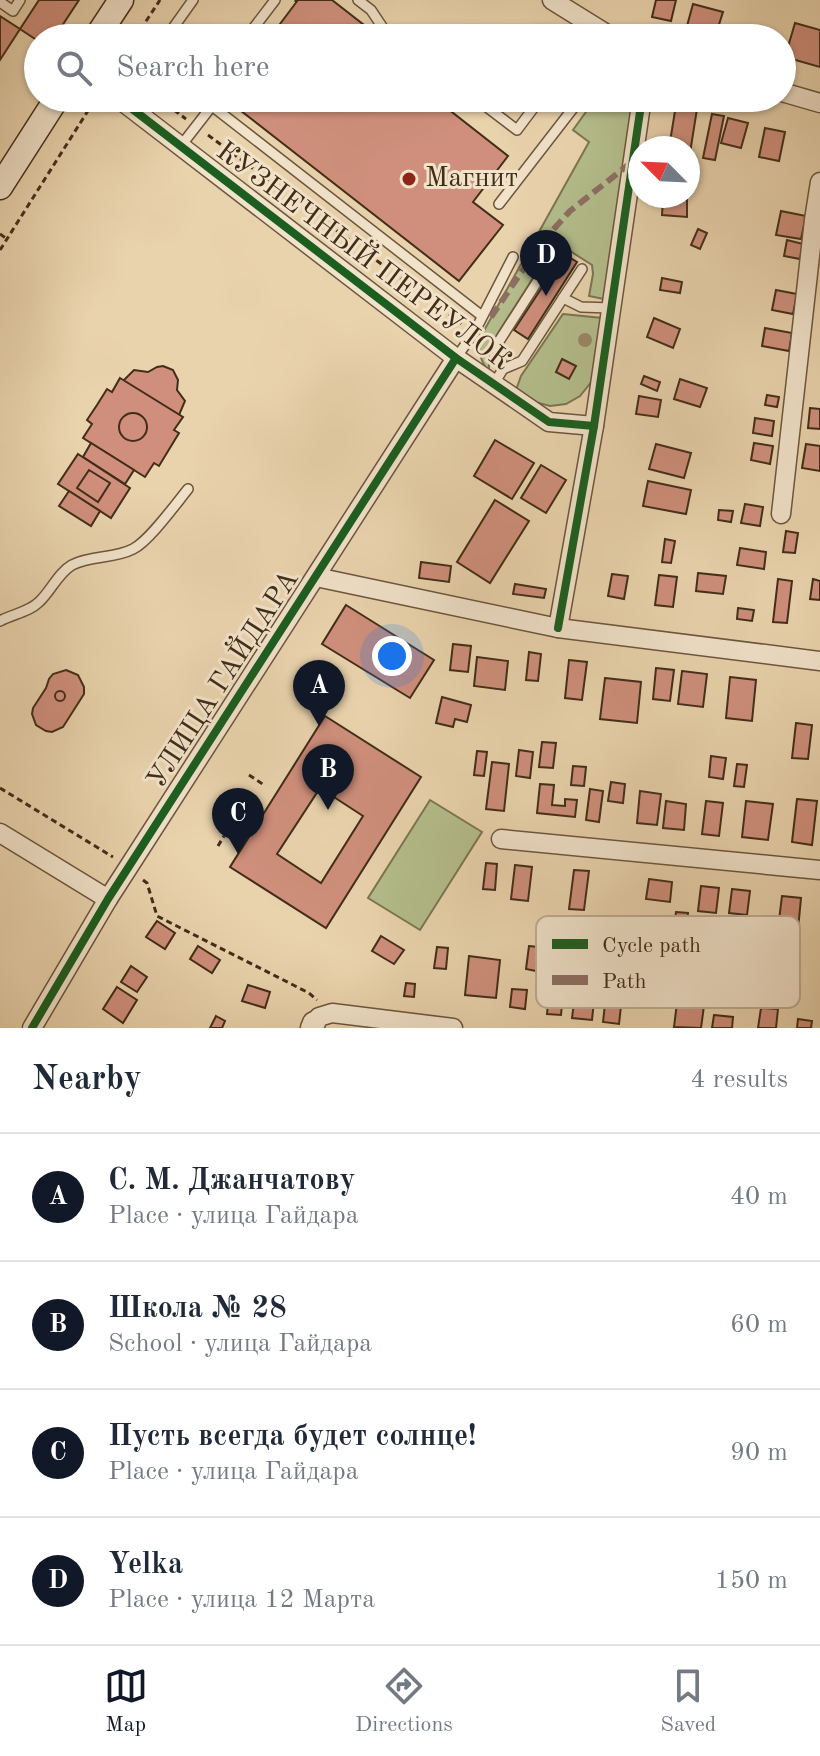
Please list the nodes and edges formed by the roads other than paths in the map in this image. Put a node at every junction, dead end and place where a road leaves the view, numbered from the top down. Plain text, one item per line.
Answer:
1 (20, 0) edge
2 (121, 0) edge
3 (193, 0) edge
4 (275, 0) edge
5 (358, 0) edge
6 (552, 0) edge
7 (0, 2) edge
8 (105, 24) edge
9 (176, 24) edge
10 (257, 24) edge
11 (380, 24) edge
12 (580, 24) edge
13 (796, 96) edge
14 (820, 103) edge
15 (48, 112) edge
16 (136, 112) edge
17 (207, 112) edge
18 (227, 112) edge
19 (493, 112) edge
20 (530, 112) edge
21 (570, 112) edge
22 (640, 112) edge
23 (180, 147) junction
24 (820, 182) edge
25 (0, 187) edge
26 (499, 204) dead end
27 (555, 254) dead end
28 (513, 257) dead end
29 (582, 269) dead end
30 (563, 298) junction
31 (611, 308) junction
32 (482, 316) junction
33 (456, 358) junction
34 (498, 376) junction
35 (594, 426) junction
36 (188, 489) dead end
37 (781, 514) dead end
38 (316, 577) junction
39 (0, 621) edge
40 (558, 628) junction
41 (820, 661) edge
42 (0, 833) edge
43 (501, 839) dead end
44 (820, 870) edge
45 (108, 899) junction
46 (319, 1021) edge
47 (32, 1028) edge
48 (453, 1028) edge

1 - 7 lane
2 - 8 main road
3 - 9 lane
4 - 10 lane
5 - 11 lane
6 - 12 street
13 - 14 street
15 - 25 main road
16 - 23 street, КУЗНЕЧНЫЙ ПЕРЕУЛОК
17 - 23 lane
18 - 32 lane
19 - 20 lane
21 - 26 lane
22 - 31 street
23 - 33 street, КУЗНЕЧНЫЙ ПЕРЕУЛОК
24 - 37 street
27 - 34 lane
28 - 32 lane
29 - 30 lane
30 - 31 lane
30 - 34 lane
31 - 35 street
32 - 33 lane
33 - 34 street, КУЗНЕЧНЫЙ ПЕРЕУЛОК
33 - 38 street, УЛИЦА ГАЙДАРА
34 - 35 street, КУЗНЕЧНЫЙ ПЕРЕУЛОК
35 - 40 street
36 - 39 lane
38 - 40 street
38 - 45 street, УЛИЦА ГАЙДАРА
40 - 41 street
42 - 45 street
43 - 44 street
45 - 47 street, УЛИЦА ГАЙДАРА
46 - 48 street

